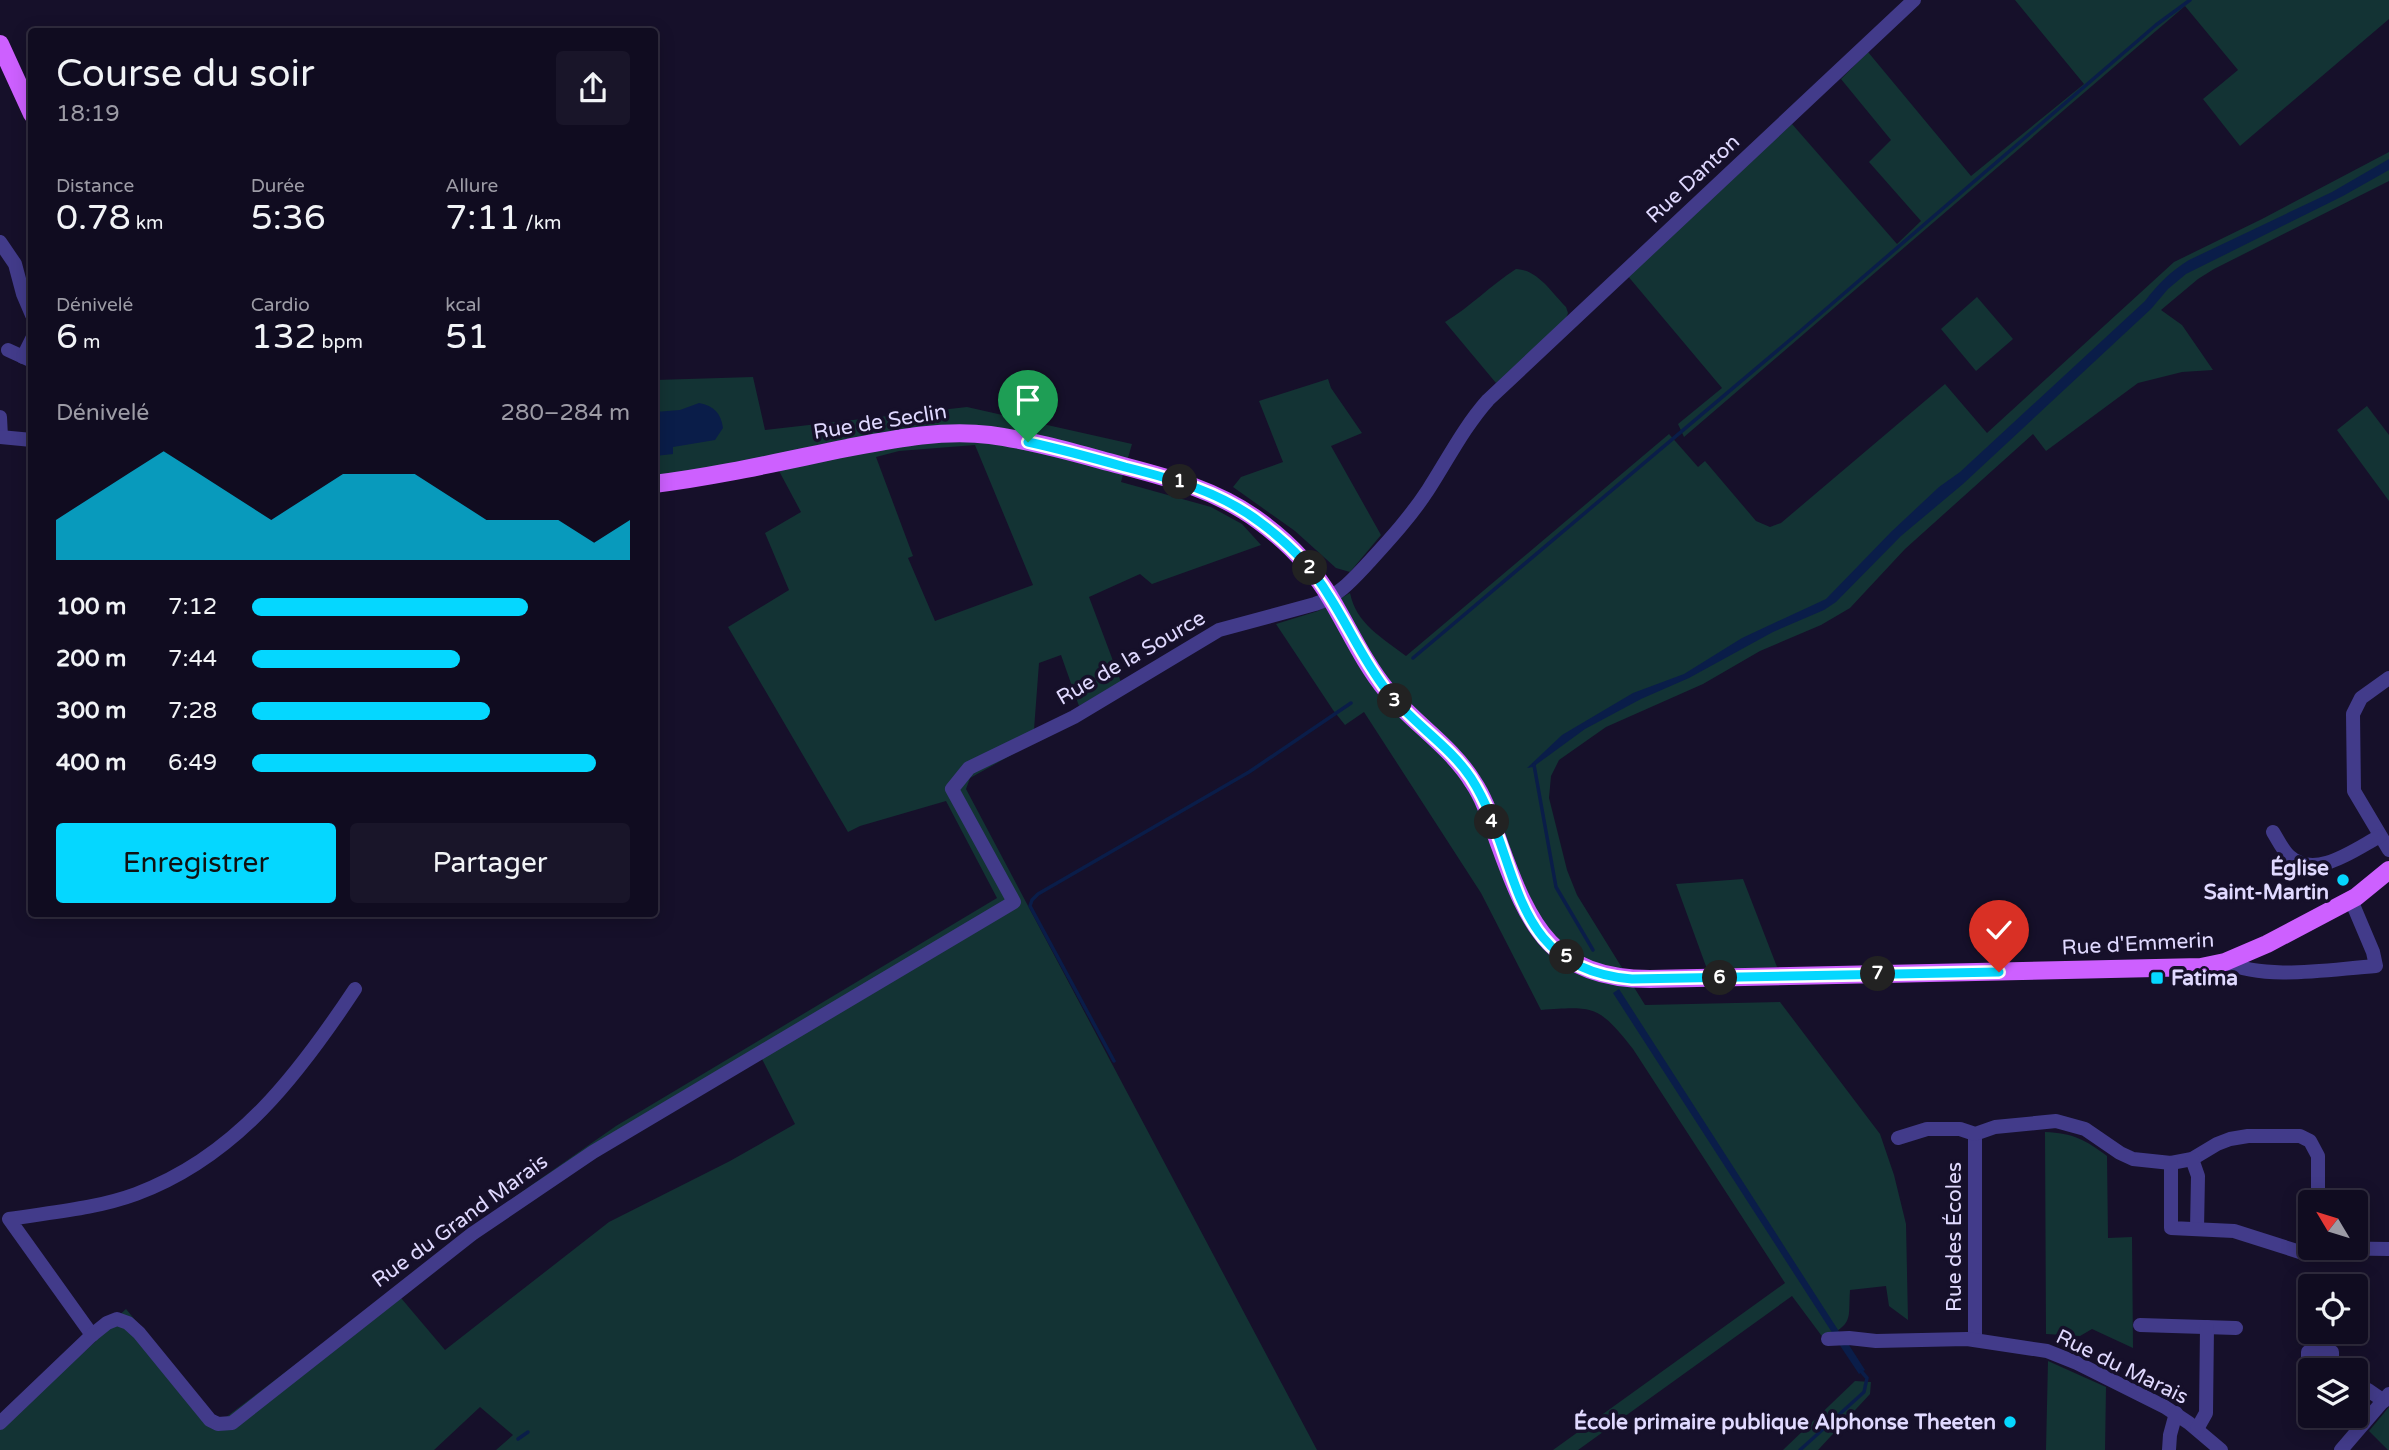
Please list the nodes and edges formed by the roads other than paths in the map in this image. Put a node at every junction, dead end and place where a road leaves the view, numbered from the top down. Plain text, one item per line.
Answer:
1 (1914, 0) edge
2 (0, 44) edge
3 (28, 105) edge
4 (0, 242) edge
5 (28, 306) edge
6 (8, 349) dead end
7 (27, 359) edge
8 (1500, 388) joint
9 (0, 417) edge
10 (1, 437) edge
11 (28, 440) edge
12 (658, 484) edge
13 (1331, 598) junction
14 (2389, 678) edge
15 (2273, 832) dead end
16 (2380, 836) junction
17 (2389, 850) edge
18 (2389, 870) edge
19 (2351, 900) junction
20 (1014, 902) joint
21 (2225, 962) junction
22 (1613, 976) joint
23 (355, 989) dead end
24 (1975, 1134) junction
25 (1898, 1138) dead end
26 (2192, 1159) junction
27 (2171, 1163) junction
28 (2318, 1190) edge
29 (2197, 1229) junction
30 (2368, 1249) edge
31 (2389, 1249) edge
32 (2298, 1251) edge
33 (2140, 1325) dead end
34 (2207, 1327) junction
35 (2236, 1328) dead end
36 (92, 1335) junction
37 (1830, 1339) dead end
38 (1975, 1340) junction
39 (2308, 1358) edge
40 (2332, 1358) edge
41 (2368, 1390) edge
42 (2387, 1397) edge
43 (2176, 1413) junction
44 (0, 1423) edge
45 (2197, 1429) junction
46 (2169, 1450) edge
47 (2221, 1450) edge
48 (2341, 1450) edge

1 - 8 street, Rue Danton
2 - 3 main road
4 - 5 street
6 - 7 street
8 - 13 street, Rue de la Source
9 - 10 street
10 - 11 street
12 - 13 main road, Rue de Seclin
13 - 20 street, Rue de la Source
13 - 22 main road, Rue de Seclin
14 - 16 street
15 - 16 street
16 - 17 street
18 - 19 main road, Rue d'Emmerin
19 - 21 main road, Rue d'Emmerin
19 - 21 street
20 - 36 street, Rue du Grand Marais
21 - 22 main road, Rue d'Emmerin
23 - 36 street
24 - 25 street
24 - 27 street
24 - 38 street, Rue des Écoles
26 - 27 street
26 - 28 street
26 - 29 street
27 - 29 street
29 - 32 street
30 - 31 street
33 - 34 street
34 - 35 street
34 - 45 street
36 - 44 street, Rue du Grand Marais
37 - 38 street, Rue du Marais
38 - 43 street, Rue du Marais
39 - 40 street
41 - 42 street
42 - 48 street
43 - 45 street, Rue du Marais
43 - 46 street
45 - 47 street, Rue du Marais

